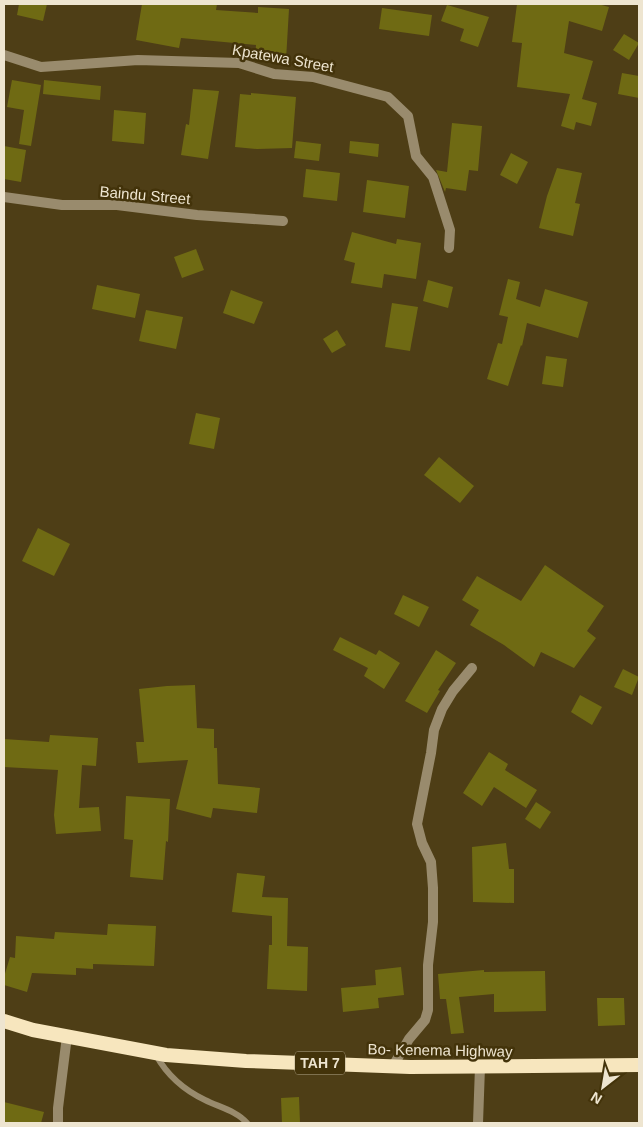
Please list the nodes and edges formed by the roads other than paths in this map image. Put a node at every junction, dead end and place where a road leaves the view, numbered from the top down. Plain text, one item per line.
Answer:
1 (4, 54) edge
2 (4, 197) edge
3 (283, 221) dead end
4 (448, 248) dead end
5 (472, 668) dead end
6 (4, 1021) edge
7 (67, 1036) junction
8 (154, 1052) junction
9 (639, 1064) edge
10 (393, 1066) junction
11 (480, 1067) junction
12 (58, 1123) edge
13 (247, 1123) edge
14 (478, 1123) edge

1 - 4 street, Kpatewa Street
2 - 3 street, Baindu Street
5 - 10 street
6 - 7 highway, Bo- Kenema Highway / TAH 7
7 - 8 highway, Bo- Kenema Highway / TAH 7
7 - 12 street
8 - 10 highway, Bo- Kenema Highway / TAH 7
8 - 13 lane
9 - 11 highway, Bo- Kenema Highway / TAH 7
10 - 11 highway, Bo- Kenema Highway / TAH 7
11 - 14 street

